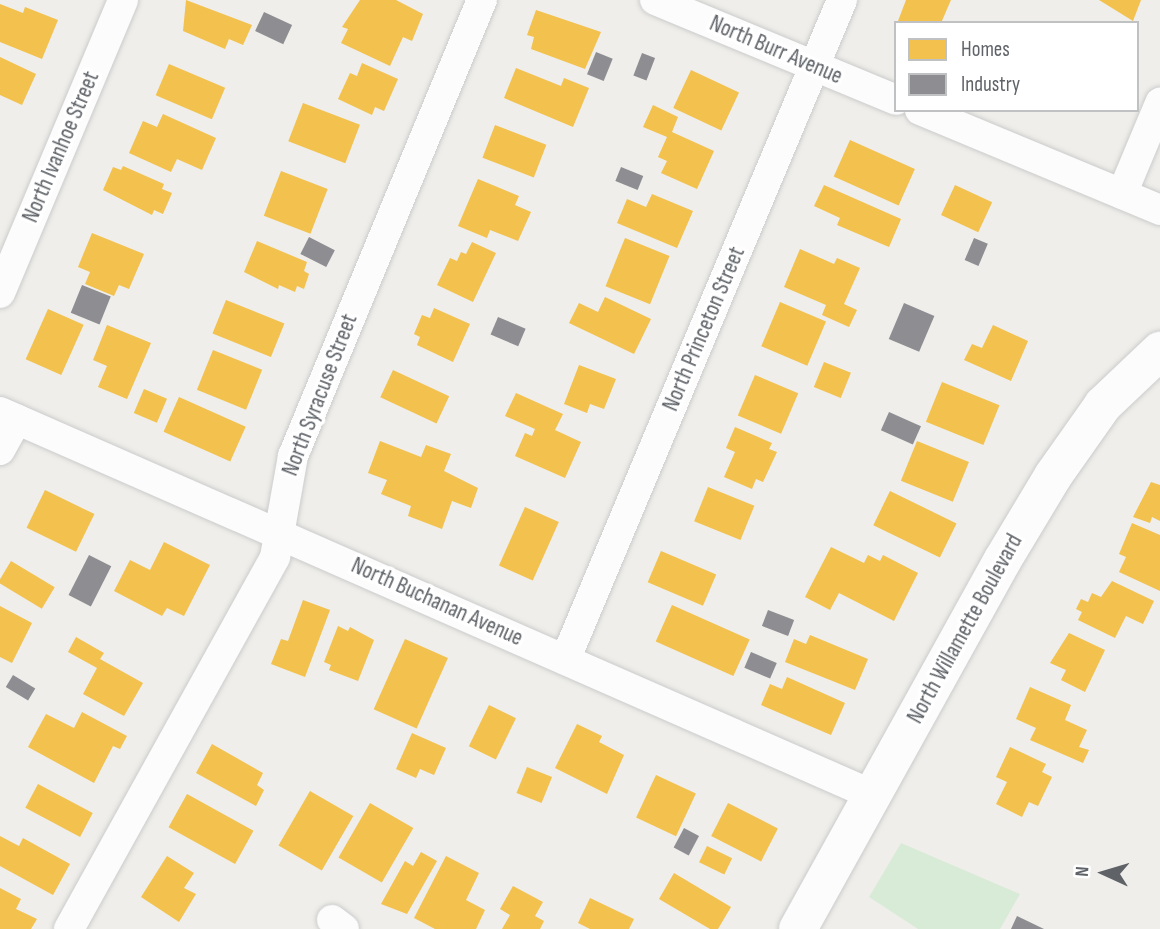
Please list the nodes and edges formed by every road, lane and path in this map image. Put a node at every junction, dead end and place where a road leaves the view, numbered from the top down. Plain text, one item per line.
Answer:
1 (123, 0) edge
2 (482, 0) edge
3 (655, 0) edge
4 (842, 0) edge
5 (814, 66) junction
6 (894, 99) edge
7 (1160, 103) edge
8 (925, 112) edge
9 (1122, 194) junction
10 (1160, 210) edge
11 (0, 293) edge
12 (1160, 351) edge
13 (8, 416) edge
14 (0, 450) edge
15 (278, 532) junction
16 (566, 658) junction
17 (873, 795) junction
18 (69, 929) edge
19 (798, 929) edge

1 - 11 street, North Ivanhoe Street
2 - 15 street, North Syracuse Street
3 - 5 street, North Burr Avenue
4 - 5 street, North Princeton Street
5 - 6 street, North Burr Avenue
5 - 16 street, North Princeton Street
7 - 9 street
8 - 9 street
9 - 10 street
12 - 17 main road, North Willamette Boulevard
13 - 14 street
13 - 15 street, North Buchanan Avenue
15 - 16 street, North Buchanan Avenue
15 - 18 street, North Syracuse Street
16 - 17 street, North Buchanan Avenue
17 - 19 main road, North Willamette Boulevard

